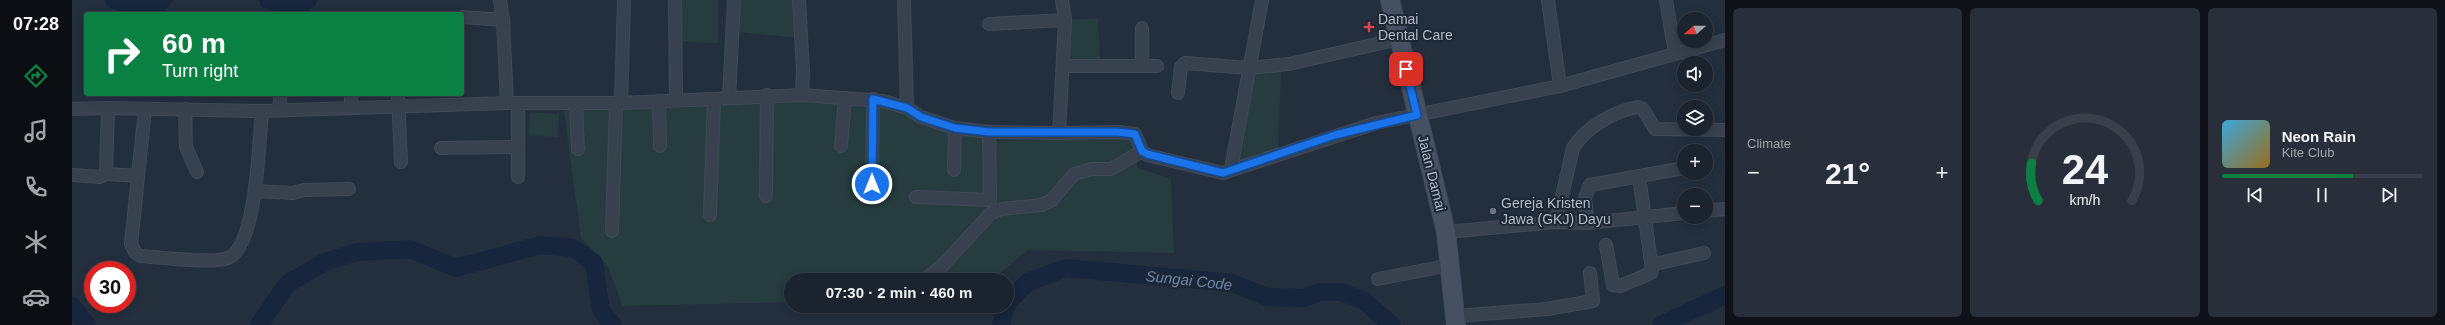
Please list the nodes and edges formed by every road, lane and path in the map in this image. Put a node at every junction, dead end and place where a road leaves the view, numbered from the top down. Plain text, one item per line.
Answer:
1 (500, 0) edge
2 (624, 0) edge
3 (675, 0) edge
4 (734, 0) edge
5 (799, 0) edge
6 (904, 0) edge
7 (1062, 0) edge
8 (1262, 0) edge
9 (1390, 0) edge
10 (1548, 0) edge
11 (1666, 0) edge
12 (464, 17) edge
13 (503, 20) junction
14 (1065, 20) junction
15 (989, 24) dead end
16 (1142, 28) dead end
17 (1399, 39) junction
18 (1725, 40) edge
19 (1675, 53) junction
20 (1063, 66) junction
21 (1142, 66) junction
22 (1157, 66) dead end
23 (1248, 68) junction
24 (1560, 86) junction
25 (1178, 93) dead end
26 (767, 95) junction
27 (802, 95) junction
28 (280, 96) edge
29 (351, 96) edge
30 (398, 96) edge
31 (729, 98) junction
32 (845, 98) junction
33 (714, 99) junction
34 (873, 99) junction
35 (448, 100) edge
36 (676, 100) junction
37 (659, 101) junction
38 (512, 103) junction
39 (618, 103) junction
40 (576, 104) junction
41 (399, 107) junction
42 (108, 108) junction
43 (351, 108) junction
44 (907, 108) junction
45 (72, 109) edge
46 (145, 109) junction
47 (185, 109) junction
48 (280, 110) junction
49 (262, 111) junction
50 (1417, 115) junction
51 (955, 128) junction
52 (1725, 130) edge
53 (989, 132) junction
54 (1059, 133) junction
55 (660, 146) dead end
56 (841, 146) dead end
57 (518, 147) junction
58 (441, 148) dead end
59 (578, 149) dead end
60 (1142, 151) junction
61 (401, 162) dead end
62 (1231, 169) junction
63 (1677, 169) edge
64 (954, 170) dead end
65 (197, 172) dead end
66 (106, 174) junction
67 (72, 175) edge
68 (138, 176) junction
69 (1639, 176) junction
70 (518, 178) dead end
71 (872, 184) dead end
72 (350, 189) dead end
73 (255, 191) junction
74 (766, 196) dead end
75 (916, 197) dead end
76 (1725, 209) edge
77 (1713, 210) edge
78 (1677, 214) edge
79 (710, 215) dead end
80 (1644, 217) junction
81 (1556, 222) junction
82 (1588, 223) junction
83 (612, 231) dead end
84 (1446, 232) junction
85 (1606, 245) dead end
86 (1704, 253) dead end
87 (1451, 265) junction
88 (1651, 265) junction
89 (933, 273) edge
90 (1590, 273) dead end
91 (1378, 278) dead end
92 (1456, 320) edge

1 - 13 street
2 - 39 street
3 - 36 street
4 - 31 street
5 - 27 street
6 - 44 street
7 - 14 street
8 - 23 street
9 - 17 main road, Jalan Damai
10 - 24 street
11 - 19 street
12 - 13 street
13 - 38 street
14 - 15 street
14 - 20 street
16 - 21 street
17 - 23 street
17 - 50 main road, Jalan Damai
18 - 19 street
19 - 24 street
20 - 21 street
20 - 54 street
21 - 22 street
23 - 25 street
23 - 62 street
24 - 50 street
26 - 27 street
26 - 31 street
26 - 74 street
27 - 32 street
28 - 48 street
29 - 43 street
30 - 41 street
31 - 33 street
32 - 34 street
32 - 56 street
33 - 36 street
33 - 79 street
34 - 44 street
34 - 71 street
35 - 38 street
35 - 41 street
36 - 37 street
37 - 39 street
37 - 55 street
38 - 40 street
38 - 57 street
39 - 40 street
39 - 83 street
40 - 59 street
41 - 43 street
41 - 61 street
42 - 45 street
42 - 46 street
42 - 66 street
43 - 48 street
44 - 51 street
46 - 47 street
46 - 68 street
47 - 49 street
47 - 65 street
48 - 49 street
49 - 73 street
50 - 62 street
50 - 84 main road, Jalan Damai
51 - 53 street
51 - 64 street
52 - 81 street
53 - 54 street
53 - 75 street
54 - 60 street
57 - 58 street
57 - 70 street
60 - 62 street
60 - 89 street
63 - 69 street
66 - 67 street
66 - 68 street
68 - 73 street
69 - 80 street
69 - 82 street
72 - 73 street
76 - 77 street
78 - 80 street
80 - 82 street
80 - 88 street
81 - 82 street
81 - 84 street
84 - 87 main road, Jalan Damai
85 - 88 street
86 - 88 street
87 - 91 street
87 - 92 main road, Jalan Damai
90 - 92 street

